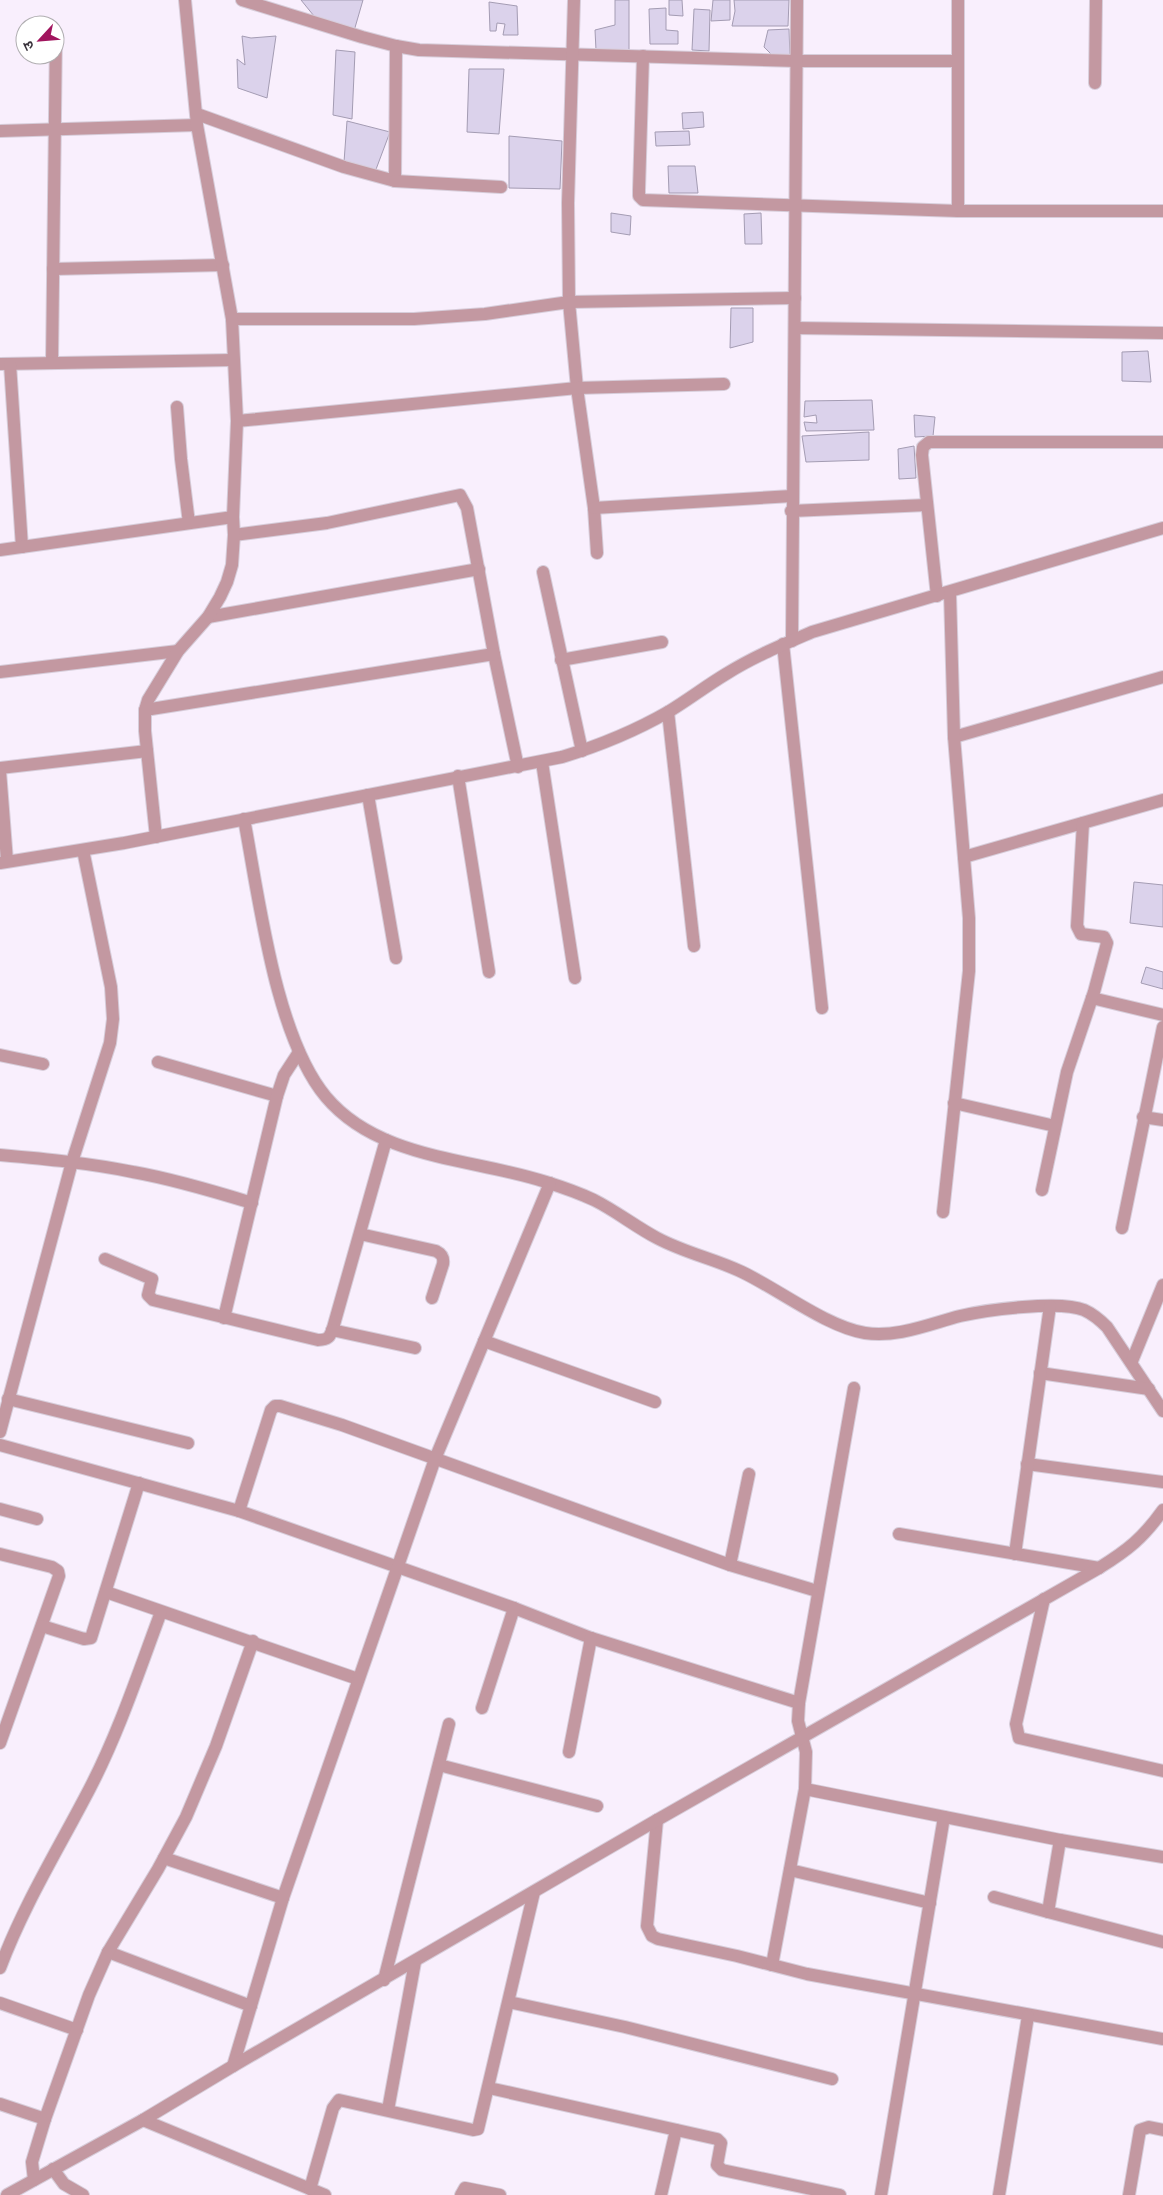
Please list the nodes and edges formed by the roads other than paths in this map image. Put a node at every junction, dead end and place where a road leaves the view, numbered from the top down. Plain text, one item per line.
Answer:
1 (185, 0) edge
2 (242, 0) edge
3 (574, 0) edge
4 (797, 0) edge
5 (958, 0) edge
6 (1096, 0) edge
7 (396, 46) junction
8 (572, 54) junction
9 (643, 56) junction
10 (958, 61) junction
11 (797, 62) junction
12 (56, 65) edge
13 (1095, 83) dead end
14 (197, 119) junction
15 (55, 130) junction
16 (0, 131) edge
17 (395, 181) junction
18 (501, 187) dead end
19 (795, 204) junction
20 (958, 211) junction
21 (1163, 211) edge
22 (223, 266) junction
23 (53, 269) junction
24 (795, 298) junction
25 (569, 302) junction
26 (232, 319) junction
27 (795, 328) junction
28 (1163, 333) edge
29 (233, 360) junction
30 (52, 363) junction
31 (5, 364) edge
32 (724, 384) dead end
33 (577, 388) junction
34 (177, 407) dead end
35 (237, 421) junction
36 (1163, 442) edge
37 (792, 496) junction
38 (927, 504) junction
39 (594, 508) junction
40 (792, 511) junction
41 (233, 517) junction
42 (189, 523) junction
43 (1163, 528) edge
44 (234, 535) junction
45 (22, 546) junction
46 (0, 550) edge
47 (597, 553) dead end
48 (478, 569) junction
49 (544, 572) dead end
50 (943, 594) junction
51 (208, 617) junction
52 (662, 642) dead end
53 (787, 643) junction
54 (178, 651) junction
55 (494, 654) junction
56 (561, 660) junction
57 (0, 672) edge
58 (1163, 676) edge
59 (145, 710) junction
60 (668, 712) junction
61 (954, 737) junction
62 (147, 751) junction
63 (582, 751) junction
64 (542, 762) junction
65 (518, 767) junction
66 (0, 770) edge
67 (458, 776) junction
68 (368, 794) junction
69 (1163, 800) edge
70 (244, 820) junction
71 (1083, 823) junction
72 (156, 837) junction
73 (83, 850) junction
74 (964, 857) junction
75 (4, 862) edge
76 (694, 946) dead end
77 (396, 958) dead end
78 (489, 972) dead end
79 (575, 978) dead end
80 (1092, 998) junction
81 (822, 1008) dead end
82 (1163, 1015) edge
83 (1163, 1027) edge
84 (299, 1052) junction
85 (0, 1056) edge
86 (158, 1062) dead end
87 (43, 1064) dead end
88 (277, 1096) junction
89 (954, 1103) junction
90 (1143, 1117) junction
91 (1163, 1120) edge
92 (1055, 1126) junction
93 (386, 1140) junction
94 (0, 1155) edge
95 (72, 1162) junction
96 (550, 1183) junction
97 (1042, 1190) dead end
98 (252, 1203) junction
99 (943, 1212) dead end
100 (1122, 1228) dead end
101 (360, 1234) junction
102 (105, 1259) dead end
103 (1163, 1286) edge
104 (432, 1298) dead end
105 (1050, 1306) junction
106 (224, 1318) junction
107 (332, 1330) junction
108 (484, 1341) junction
109 (415, 1348) dead end
110 (1132, 1361) junction
111 (1040, 1373) junction
112 (854, 1388) dead end
113 (1149, 1389) junction
114 (8, 1399) junction
115 (655, 1402) dead end
116 (1163, 1411) edge
117 (0, 1432) edge
118 (188, 1443) dead end
119 (0, 1445) edge
120 (435, 1460) junction
121 (1027, 1464) junction
122 (749, 1474) dead end
123 (1163, 1482) edge
124 (139, 1483) junction
125 (0, 1509) edge
126 (1163, 1510) edge
127 (239, 1511) junction
128 (37, 1519) dead end
129 (899, 1534) dead end
130 (0, 1554) edge
131 (1015, 1554) junction
132 (730, 1565) junction
133 (398, 1567) junction
134 (1099, 1568) junction
135 (817, 1591) junction
136 (106, 1592) junction
137 (1044, 1599) junction
138 (514, 1608) junction
139 (161, 1612) junction
140 (42, 1626) junction
141 (591, 1638) junction
142 (253, 1641) junction
143 (358, 1679) junction
144 (799, 1703) junction
145 (482, 1708) dead end
146 (449, 1724) dead end
147 (802, 1737) junction
148 (0, 1743) edge
149 (569, 1752) dead end
150 (439, 1766) junction
151 (1163, 1772) edge
152 (805, 1789) junction
153 (597, 1806) dead end
154 (944, 1817) junction
155 (657, 1820) junction
156 (1060, 1840) junction
157 (1163, 1857) edge
158 (164, 1858) junction
159 (790, 1870) junction
160 (534, 1892) junction
161 (283, 1898) junction
162 (994, 1898) dead end
163 (930, 1903) junction
164 (1048, 1912) junction
165 (5, 1938) edge
166 (1163, 1942) edge
167 (108, 1952) junction
168 (414, 1962) junction
169 (772, 1965) junction
170 (0, 1968) edge
171 (384, 1980) junction
172 (915, 1995) junction
173 (509, 2002) junction
174 (0, 2003) edge
175 (251, 2006) junction
176 (1028, 2016) junction
177 (77, 2030) junction
178 (1163, 2039) edge
179 (233, 2066) junction
180 (832, 2079) dead end
181 (489, 2088) junction
182 (0, 2104) edge
183 (388, 2110) junction
184 (45, 2119) junction
185 (143, 2120) junction
186 (676, 2130) junction
187 (1163, 2130) edge
188 (53, 2170) junction
189 (34, 2180) junction
190 (310, 2189) junction
191 (801, 2191) edge
192 (7, 2195) edge
193 (83, 2195) edge
194 (325, 2195) edge
195 (461, 2195) edge
196 (500, 2195) edge
197 (661, 2195) edge
198 (840, 2195) edge
199 (881, 2195) edge
200 (999, 2195) edge
201 (1129, 2195) edge

1 - 14 street
2 - 7 street
3 - 8 street
4 - 11 street
5 - 10 street
6 - 13 street
7 - 8 street
7 - 17 street
8 - 9 street
8 - 25 street
9 - 11 street
9 - 19 street
10 - 11 street
10 - 20 street
11 - 19 street
12 - 15 street
14 - 15 street
14 - 17 street
14 - 22 street
15 - 16 street
15 - 23 street
17 - 18 street
19 - 20 street
19 - 24 street
20 - 21 street
22 - 23 street
22 - 26 street
23 - 30 street
24 - 25 street
24 - 27 street
25 - 26 street
25 - 33 street
26 - 29 street
27 - 28 street
27 - 37 street
29 - 30 street
29 - 35 street
30 - 31 street
31 - 45 street
32 - 33 street
33 - 35 street
33 - 39 street
34 - 42 street
35 - 41 street
36 - 38 street
37 - 39 street
37 - 40 street
38 - 40 street
38 - 50 street
39 - 47 street
40 - 53 street
41 - 42 street
41 - 44 street
42 - 45 street
43 - 50 street
44 - 48 street
44 - 51 street
45 - 46 street
48 - 51 street
48 - 55 street
49 - 56 street
50 - 53 street
50 - 61 street
51 - 54 street
52 - 56 street
53 - 60 street
53 - 81 street
54 - 57 street
54 - 59 street
55 - 59 street
55 - 65 street
56 - 63 street
58 - 61 street
59 - 62 street
60 - 63 street
60 - 76 street
61 - 74 street
62 - 66 street
62 - 72 street
63 - 64 street
64 - 65 street
64 - 79 street
65 - 67 street
66 - 75 street
67 - 68 street
67 - 78 street
68 - 70 street
68 - 77 street
69 - 71 street
70 - 72 street
70 - 84 street
71 - 74 street
71 - 80 street
72 - 73 street
73 - 75 street
73 - 95 street
74 - 89 street
80 - 82 street
80 - 92 street
83 - 90 street
84 - 88 street
84 - 93 street
85 - 87 street
86 - 88 street
88 - 98 street
89 - 92 street
89 - 99 street
90 - 91 street
90 - 100 street
92 - 97 street
93 - 96 street
93 - 101 street
94 - 95 street
95 - 98 street
95 - 114 street
96 - 105 street
96 - 108 street
98 - 106 street
101 - 104 street
101 - 107 street
102 - 106 street
103 - 110 street
105 - 110 street
105 - 111 street
106 - 107 street
107 - 109 street
108 - 115 street
108 - 120 street
110 - 113 street
111 - 113 street
111 - 121 street
112 - 135 street
113 - 116 street
114 - 117 street
114 - 118 street
119 - 124 street
120 - 127 street
120 - 132 street
120 - 133 street
121 - 123 street
121 - 131 street
122 - 132 street
124 - 127 street
124 - 136 street
125 - 128 street
126 - 134 street
127 - 133 street
129 - 131 street
130 - 140 street
131 - 134 street
132 - 135 street
133 - 138 street
133 - 143 street
134 - 137 street
135 - 144 street
136 - 139 street
136 - 140 street
137 - 147 street
137 - 151 street
138 - 141 street
138 - 145 street
139 - 142 street
139 - 165 street
140 - 148 street
141 - 144 street
141 - 149 street
142 - 143 street
142 - 158 street
143 - 161 street
144 - 147 street
146 - 150 street
147 - 152 street
147 - 155 street
150 - 153 street
150 - 171 street
152 - 154 street
152 - 159 street
154 - 156 street
154 - 163 street
155 - 160 street
155 - 169 street
156 - 157 street
156 - 164 street
158 - 161 street
158 - 167 street
159 - 163 street
159 - 169 street
160 - 168 street
160 - 173 street
161 - 175 street
162 - 164 street
163 - 172 street
164 - 166 street
165 - 170 street
167 - 175 street
167 - 177 street
168 - 171 street
168 - 183 street
169 - 172 street
171 - 179 street
172 - 176 street
172 - 199 street
173 - 180 street
173 - 181 street
174 - 177 street
175 - 179 street
176 - 178 street
176 - 200 street
177 - 184 street
179 - 185 street
181 - 183 street
181 - 186 street
182 - 184 street
183 - 190 street
184 - 189 street
185 - 188 street
185 - 190 street
186 - 191 street
186 - 197 street
187 - 201 street
188 - 189 street
188 - 193 street
189 - 192 street
190 - 194 street
191 - 198 street
195 - 196 street

